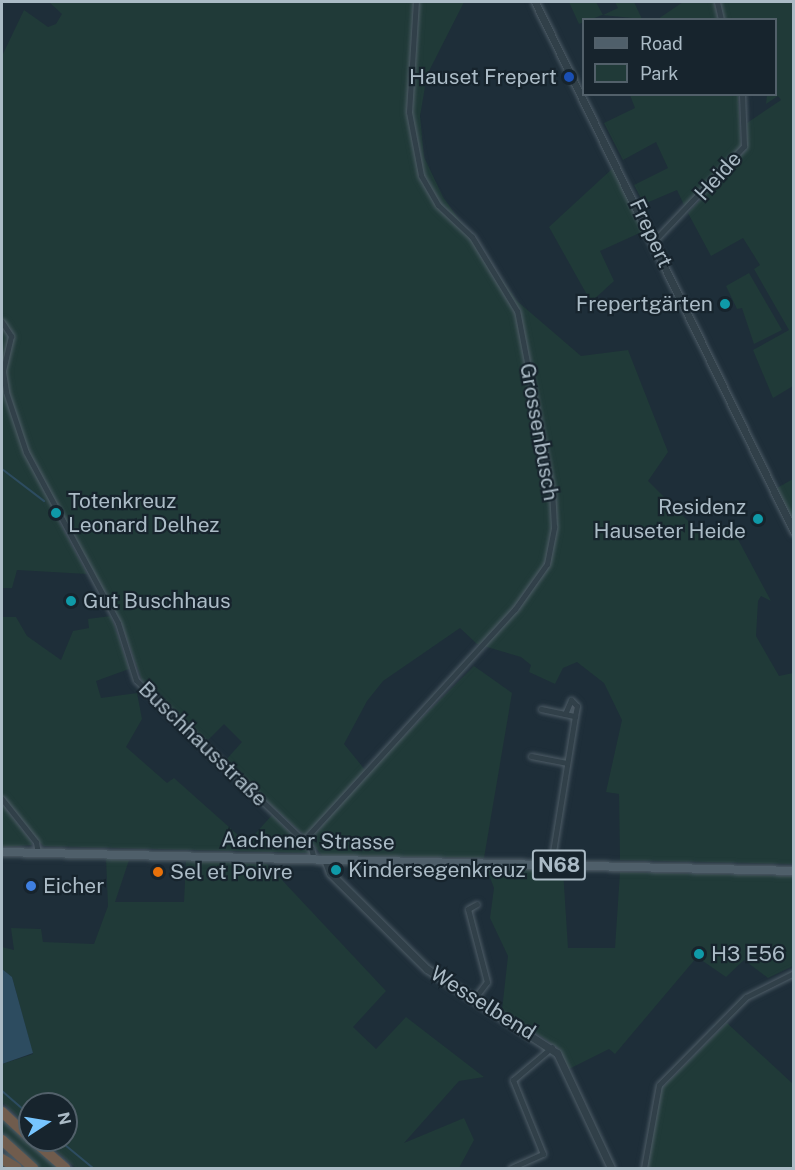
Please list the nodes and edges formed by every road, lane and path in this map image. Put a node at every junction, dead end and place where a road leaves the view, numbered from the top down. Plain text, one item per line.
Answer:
1 (416, 2) edge
2 (535, 2) edge
3 (717, 2) edge
4 (721, 18) edge
5 (742, 96) edge
6 (654, 241) junction
7 (2, 322) edge
8 (794, 532) edge
9 (541, 709) dead end
10 (565, 714) junction
11 (575, 716) junction
12 (531, 756) dead end
13 (566, 763) junction
14 (2, 799) edge
15 (303, 841) junction
16 (2, 852) edge
17 (38, 853) junction
18 (314, 859) junction
19 (325, 859) junction
20 (551, 864) junction
21 (794, 871) edge
22 (477, 904) dead end
23 (794, 973) edge
24 (474, 999) junction
25 (552, 1047) junction
26 (2, 1112) edge
27 (18, 1127) edge
28 (2, 1140) edge
29 (46, 1152) edge
30 (2, 1159) edge
31 (519, 1167) edge
32 (17, 1168) edge
33 (33, 1168) edge
34 (65, 1168) edge
35 (511, 1168) edge
36 (611, 1168) edge
37 (644, 1168) edge

1 - 15 street, Grossenbusch
2 - 6 street, Frepert
3 - 4 street
5 - 6 street, Heide
6 - 8 street, Frepert
7 - 15 street, Buschhausstraße
9 - 10 street
10 - 11 street
10 - 11 street
11 - 13 street
12 - 13 street
13 - 20 street
14 - 17 street
15 - 18 street, Buschhausstraße
16 - 17 main road, Aachener Strasse / N68
17 - 18 main road, Aachener Strasse / N68
18 - 19 main road, Aachener Strasse / N68
19 - 20 main road, Aachener Strasse / N68
19 - 24 street, Wesselbend
20 - 21 main road, Aachener Strasse / N68
22 - 24 street
23 - 37 street
24 - 25 street, Wesselbend
25 - 31 street
25 - 36 street, Wesselbend
26 - 27 highway
28 - 33 highway
29 - 34 highway
30 - 32 highway
31 - 35 street

